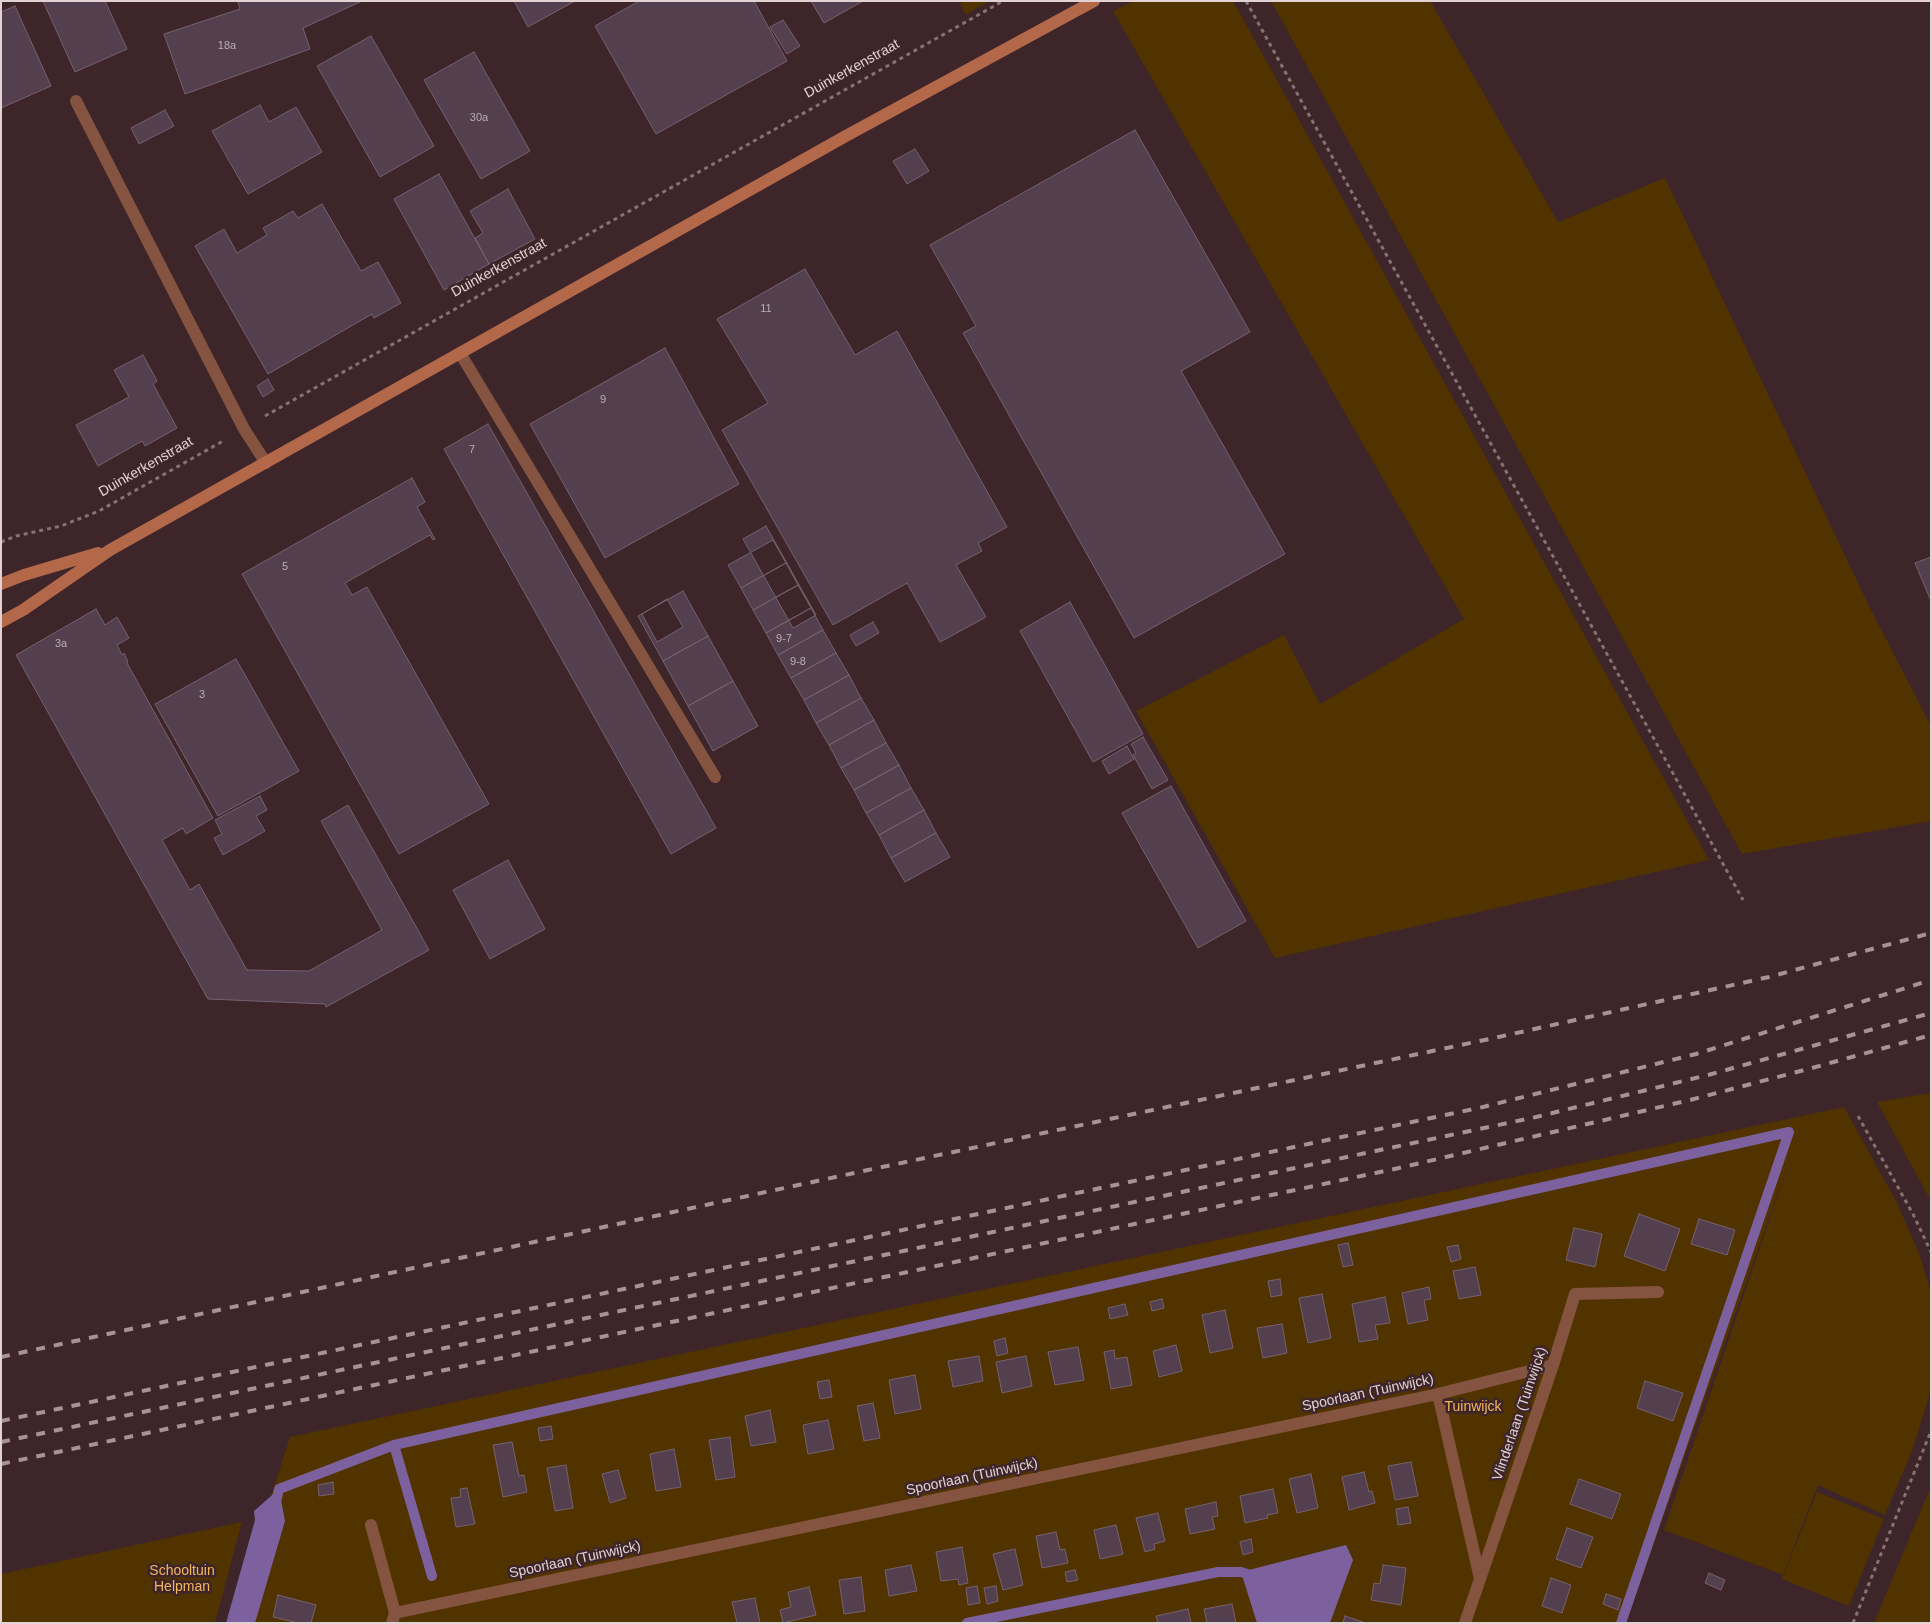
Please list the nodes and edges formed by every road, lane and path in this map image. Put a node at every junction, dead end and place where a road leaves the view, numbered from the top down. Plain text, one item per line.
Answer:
1 (1003, 1) edge
2 (1094, 1) edge
3 (1246, 1) edge
4 (76, 101) dead end
5 (460, 353) junction
6 (244, 428) junction
7 (266, 462) junction
8 (1, 542) edge
9 (110, 550) junction
10 (1, 584) edge
11 (1, 622) edge
12 (715, 777) dead end
13 (1743, 900) dead end
14 (1858, 1116) dead end
15 (1931, 1252) edge
16 (1658, 1292) dead end
17 (1553, 1364) junction
18 (1438, 1394) junction
19 (1931, 1431) edge
20 (371, 1525) dead end
21 (1480, 1580) junction
22 (393, 1618) edge
23 (1465, 1623) edge
24 (1853, 1623) edge

1 - 6 path, Duinkerkenstraat
2 - 5 main road
3 - 13 path
4 - 6 lane
5 - 7 main road
5 - 12 lane
6 - 7 lane
6 - 8 path, Duinkerkenstraat
7 - 9 main road
9 - 10 main road
9 - 11 main road
14 - 15 path
16 - 17 lane, Vlinderlaan (Tuinwijck)
17 - 18 lane, Spoorlaan (Tuinwijck)
17 - 21 lane, Vlinderlaan (Tuinwijck)
18 - 21 lane
18 - 22 lane, Spoorlaan (Tuinwijck)
19 - 24 path
20 - 22 lane
21 - 23 lane, Vlinderlaan (Tuinwijck)

